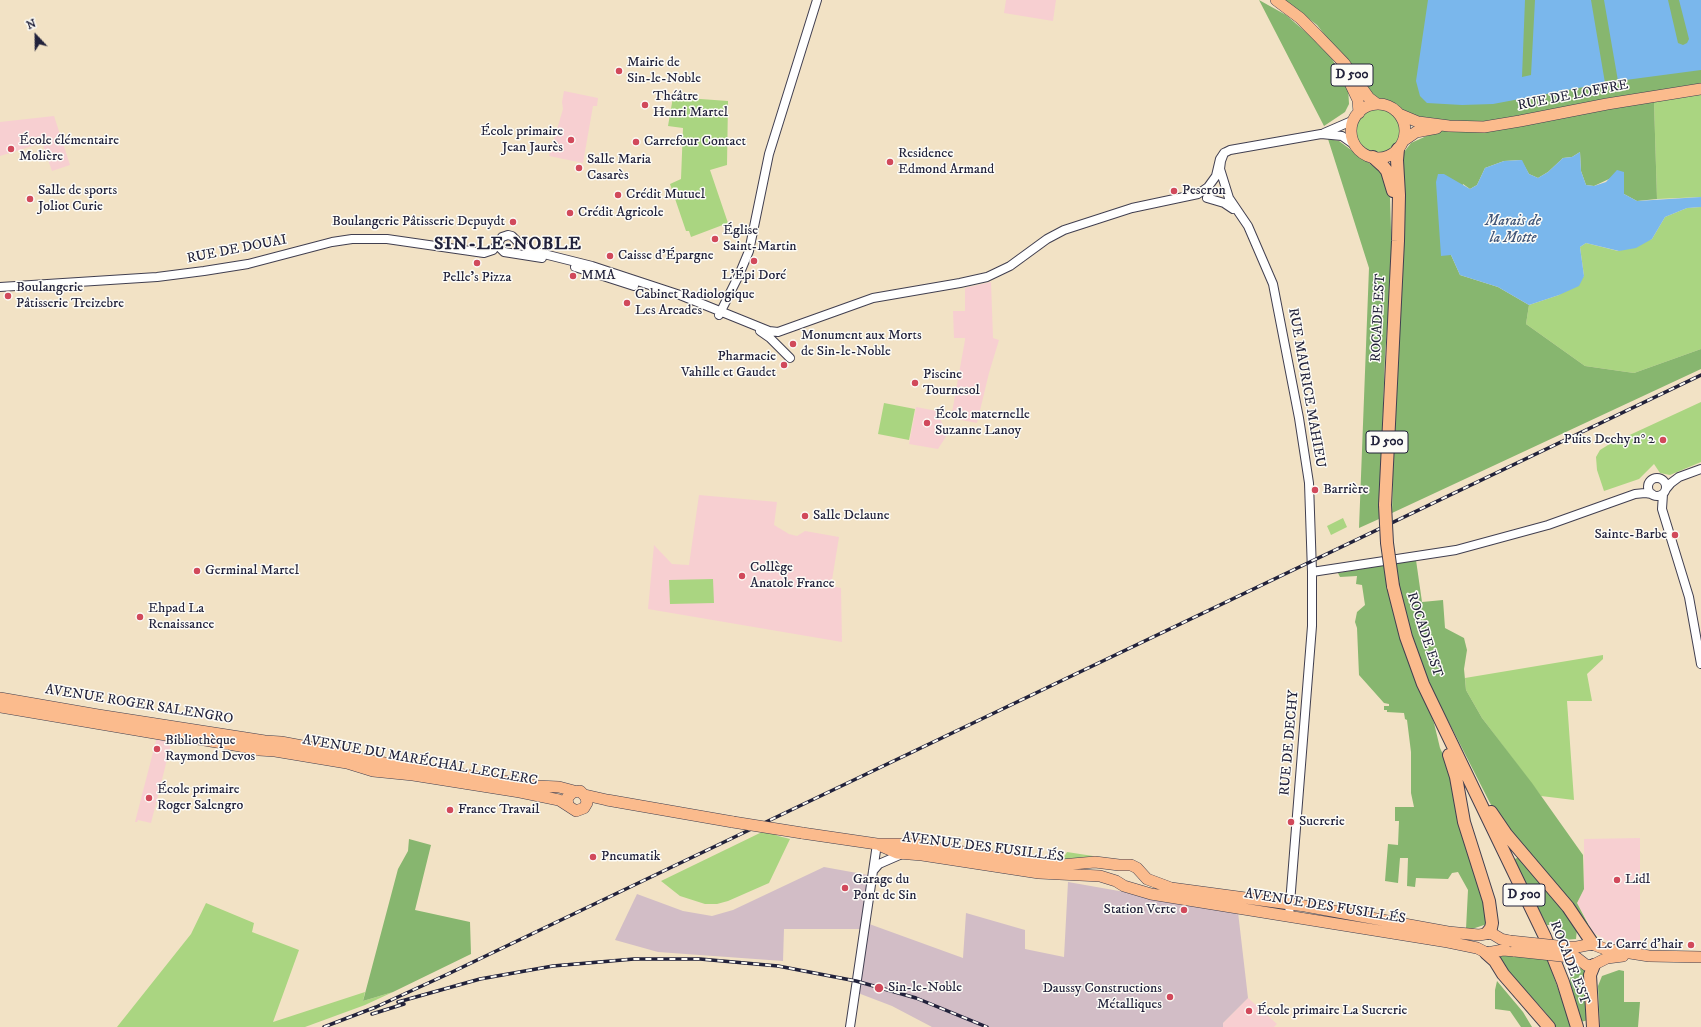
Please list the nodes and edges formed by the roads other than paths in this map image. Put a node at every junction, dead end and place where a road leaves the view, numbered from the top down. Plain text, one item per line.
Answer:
1 (817, 0) edge
2 (1276, 0) edge
3 (1326, 44) junction
4 (1701, 89) edge
5 (1377, 104) junction
6 (1398, 114) junction
7 (1356, 116) junction
8 (1450, 126) junction
9 (1322, 134) junction
10 (1400, 145) junction
11 (1356, 146) junction
12 (1224, 153) junction
13 (1373, 157) junction
14 (1209, 185) junction
15 (1227, 189) junction
16 (1183, 197) junction
17 (1215, 200) junction
18 (1241, 217) junction
19 (1399, 220) junction
20 (516, 239) junction
21 (499, 242) junction
22 (478, 252) junction
23 (507, 253) junction
24 (0, 287) edge
25 (720, 314) junction
26 (788, 329) junction
27 (780, 348) junction
28 (790, 358) dead end
29 (1701, 469) edge
30 (1648, 486) junction
31 (1665, 492) junction
32 (1635, 494) junction
33 (1652, 494) junction
34 (1312, 572) junction
35 (1701, 664) edge
36 (0, 698) edge
37 (0, 707) edge
38 (1434, 708) junction
39 (273, 741) joint
40 (266, 751) joint
41 (1461, 766) junction
42 (574, 791) junction
43 (586, 800) junction
44 (568, 805) junction
45 (877, 844) junction
46 (907, 853) junction
47 (1125, 866) junction
48 (1139, 872) junction
49 (872, 873) junction
50 (1125, 885) junction
51 (1290, 904) junction
52 (1289, 916) junction
53 (1485, 934) junction
54 (1596, 945) junction
55 (1512, 946) junction
56 (1484, 951) junction
57 (1569, 952) junction
58 (1643, 956) junction
59 (1701, 957) edge
60 (1597, 964) junction
61 (850, 1027) edge
62 (1549, 1027) edge
63 (1577, 1027) edge
64 (1593, 1027) edge

1 - 25 street
2 - 3 main road, D 500
3 - 5 main road, D 500
3 - 7 main road, D 500
4 - 8 main road, RUE DE LOFFRE
5 - 6 main road
5 - 7 main road
6 - 8 main road, RUE DE LOFFRE
6 - 10 main road
7 - 9 street
7 - 11 main road
8 - 10 main road, RUE DE LOFFRE
9 - 11 street
9 - 12 street
10 - 13 main road
10 - 19 highway, D 500
11 - 13 main road
12 - 14 street
12 - 15 street
13 - 19 highway, D 500
14 - 15 street
14 - 16 street
14 - 17 street
15 - 17 street
15 - 18 street, RUE MAURICE MAHIEU
16 - 17 street
16 - 26 street
17 - 18 street, RUE MAURICE MAHIEU
18 - 34 street, RUE MAURICE MAHIEU
19 - 38 highway, ROCADE EST / D 500, bridge
20 - 21 street
20 - 23 street
20 - 25 street
21 - 22 street, RUE DE DOUAI
21 - 23 street
22 - 23 street, RUE DE DOUAI
22 - 24 street, RUE DE DOUAI
23 - 25 street, RUE DE DOUAI
25 - 26 street
25 - 27 street
26 - 27 street
27 - 28 street
29 - 31 street
30 - 31 street
30 - 32 street
30 - 33 street
31 - 33 street
31 - 35 street
32 - 33 street
32 - 34 street
34 - 51 street, RUE DE DECHY
36 - 39 main road, AVENUE ROGER SALENGRO
37 - 40 main road, AVENUE ROGER SALENGRO
38 - 41 highway, ROCADE EST / D 500
38 - 53 highway
39 - 42 main road, AVENUE DU MARÉCHAL LECLERC
40 - 44 main road, AVENUE DU MARÉCHAL LECLERC
41 - 54 highway
41 - 63 highway, ROCADE EST / D 500
42 - 43 main road
42 - 44 main road
43 - 44 main road
43 - 45 main road, bridge
45 - 46 main road, AVENUE DES FUSILLÉS
45 - 47 main road, AVENUE DES FUSILLÉS
45 - 49 street
46 - 49 street
46 - 50 main road, AVENUE DES FUSILLÉS
47 - 48 main road
47 - 50 main road
48 - 50 main road
48 - 51 main road, AVENUE DES FUSILLÉS
49 - 61 street
50 - 52 main road, AVENUE DES FUSILLÉS
51 - 52 street, RUE DE DECHY
51 - 53 main road, AVENUE DES FUSILLÉS
52 - 56 main road, AVENUE DES FUSILLÉS
53 - 55 main road, AVENUE DES FUSILLÉS
53 - 56 main road
54 - 57 main road
54 - 58 main road
54 - 60 main road
55 - 56 main road, AVENUE DES FUSILLÉS
55 - 57 main road, bridge
56 - 62 highway
57 - 60 main road
58 - 59 main road
58 - 60 main road
60 - 64 highway

